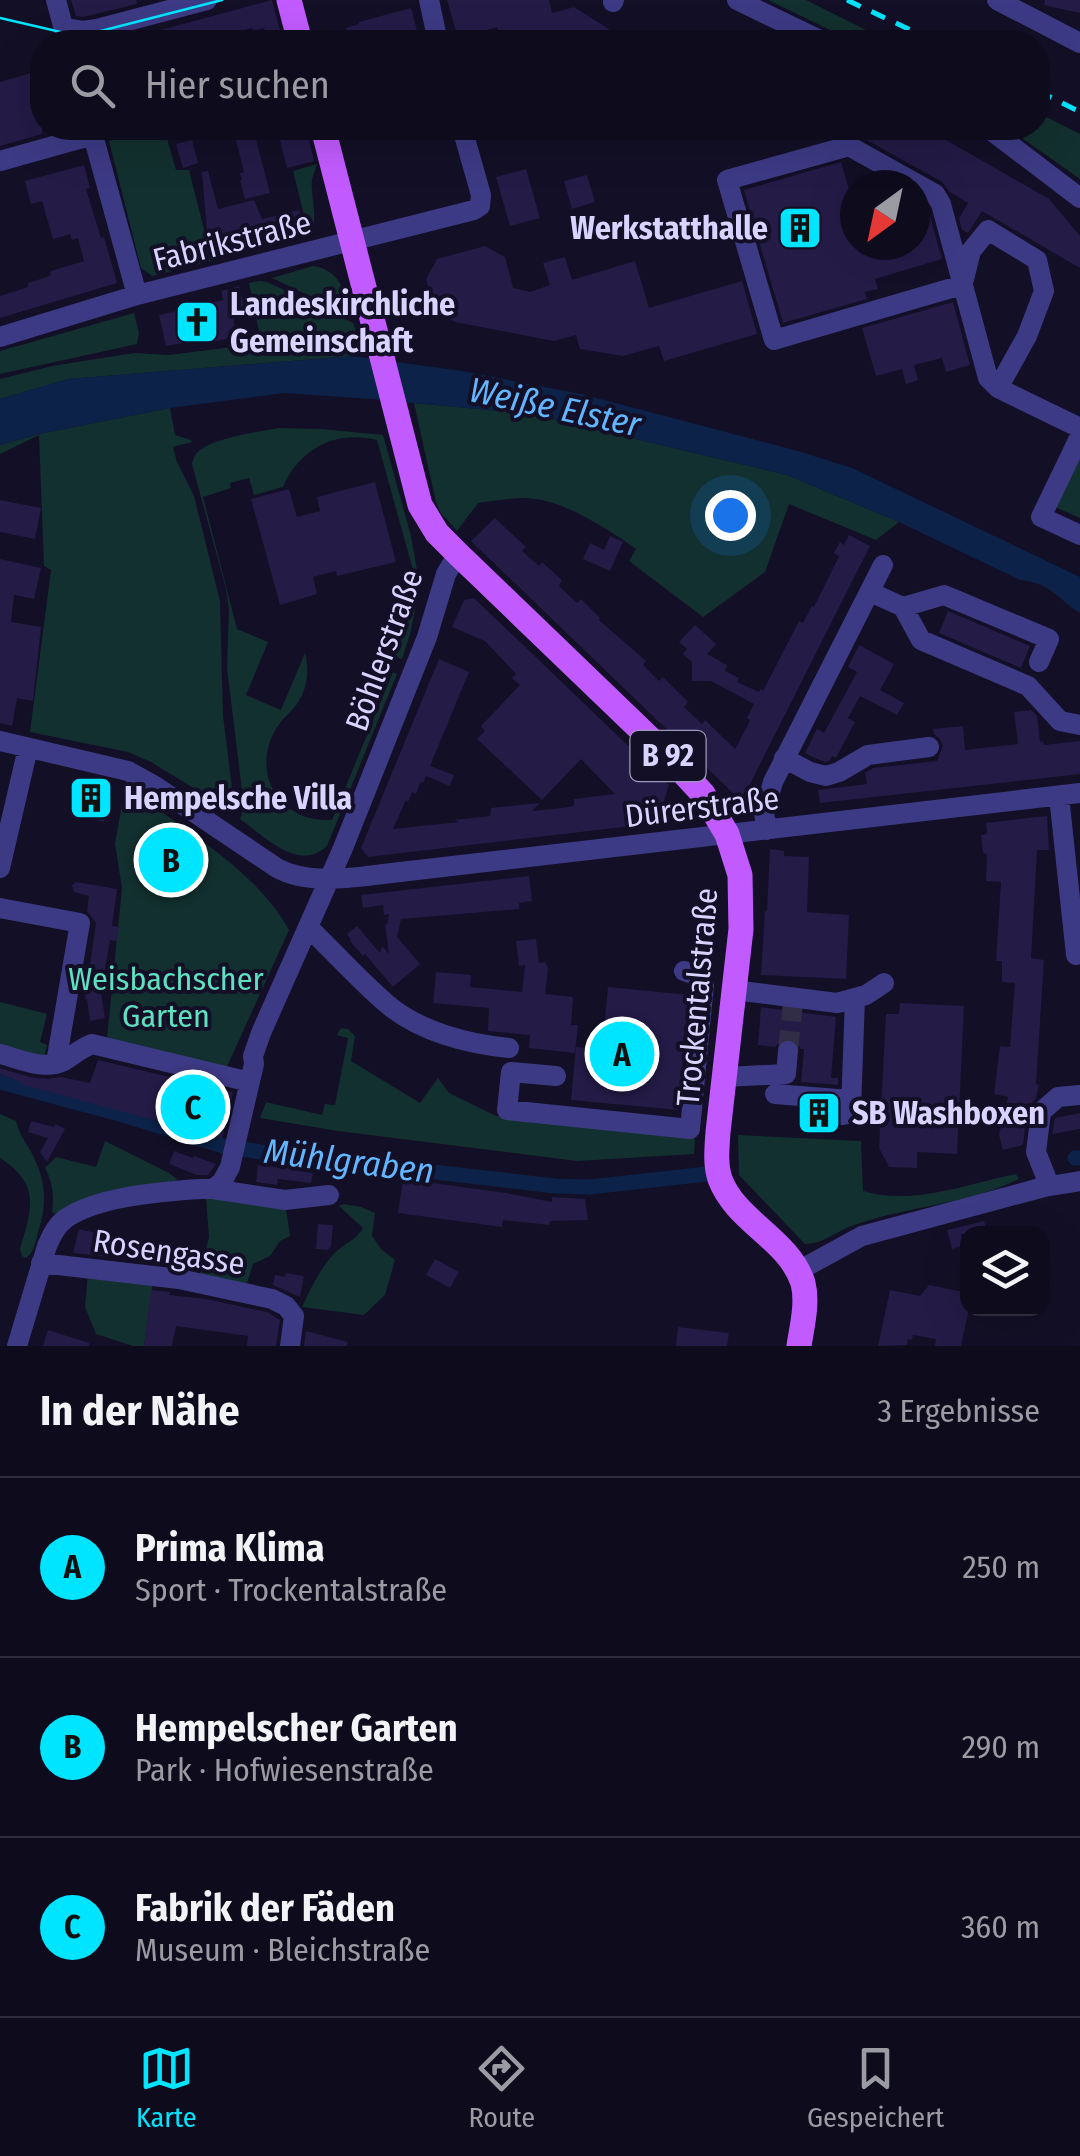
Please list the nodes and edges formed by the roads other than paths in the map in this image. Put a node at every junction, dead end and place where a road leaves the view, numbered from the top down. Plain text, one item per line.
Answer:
1 (56, 0) edge
2 (207, 0) edge
3 (289, 0) edge
4 (428, 0) edge
5 (737, 0) edge
6 (997, 0) edge
7 (65, 30) edge
8 (90, 30) edge
9 (297, 30) edge
10 (435, 30) edge
11 (799, 30) edge
12 (1080, 42) edge
13 (64, 140) edge
14 (95, 140) edge
15 (326, 140) edge
16 (465, 140) edge
17 (1004, 140) edge
18 (0, 161) edge
19 (1080, 198) edge
20 (353, 242) junction
21 (962, 285) junction
22 (138, 295) junction
23 (0, 337) edge
24 (998, 388) junction
25 (1080, 428) edge
26 (1080, 436) edge
27 (1080, 535) edge
28 (458, 554) junction
29 (884, 566) dead end
30 (870, 592) junction
31 (903, 607) junction
32 (1039, 662) dead end
33 (1080, 725) edge
34 (0, 741) edge
35 (929, 747) dead end
36 (28, 748) junction
37 (784, 758) junction
38 (1070, 795) edge
39 (768, 830) junction
40 (727, 834) junction
41 (0, 868) edge
42 (330, 878) junction
43 (0, 908) edge
44 (309, 928) junction
45 (1076, 955) dead end
46 (684, 971) dead end
47 (884, 983) dead end
48 (734, 990) junction
49 (855, 998) junction
50 (510, 1048) dead end
51 (788, 1051) tunnel mouth
52 (0, 1054) edge
53 (56, 1064) junction
54 (556, 1076) dead end
55 (725, 1076) junction
56 (762, 1076) junction
57 (250, 1082) junction
58 (775, 1094) junction
59 (1080, 1095) edge
60 (795, 1111) dead end
61 (1080, 1180) edge
62 (1044, 1188) junction
63 (212, 1189) junction
64 (329, 1196) dead end
65 (42, 1264) junction
66 (798, 1271) junction
67 (17, 1346) edge
68 (290, 1346) edge
69 (799, 1346) edge

1 - 7 street
2 - 8 street
3 - 9 main road
4 - 10 street
5 - 11 street
6 - 12 street
13 - 18 street
14 - 22 street
15 - 20 main road, Böhlerstraße / B 92
16 - 20 street, Fabrikstraße
17 - 19 street
20 - 22 street, Fabrikstraße
20 - 28 main road, Böhlerstraße / B 92
21 - 21 street
21 - 24 street
21 - 24 street
22 - 23 street, Fabrikstraße
24 - 25 street
26 - 27 street
28 - 40 main road, Trockentalstraße / B 92
28 - 42 street, Böhlerstraße
29 - 30 street
30 - 31 street
30 - 37 street
31 - 32 street
31 - 33 street
34 - 36 street, Dürerstraße
35 - 37 street
36 - 41 street
36 - 42 street, Dürerstraße
37 - 39 street
38 - 39 street, Dürerstraße
38 - 45 street
39 - 40 street, Dürerstraße
40 - 42 street, Dürerstraße
40 - 48 main road, Trockentalstraße / B 92
42 - 44 street, Böhlerstraße
43 - 53 street
44 - 50 street
44 - 57 street, Böhlerstraße
46 - 54 street
47 - 49 street
48 - 49 street
48 - 55 main road, Trockentalstraße / B 92
49 - 58 street
51 - 56 street
52 - 53 street
53 - 57 street
55 - 56 street
55 - 66 main road, Trockentalstraße / B 92
56 - 58 street
57 - 63 street, Böhlerstraße
58 - 60 street
59 - 62 street
61 - 62 street
62 - 66 street
63 - 64 street
63 - 65 street
65 - 67 street
65 - 68 street, Rosengasse
66 - 69 main road

